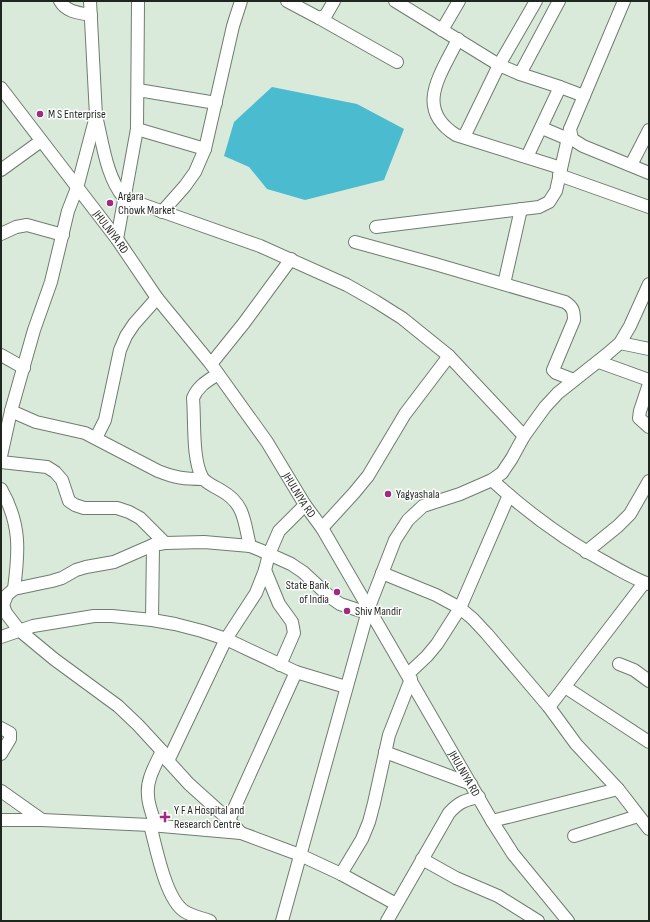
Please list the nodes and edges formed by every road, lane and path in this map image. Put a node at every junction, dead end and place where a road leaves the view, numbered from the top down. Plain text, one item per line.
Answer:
1 (60, 1) edge
2 (90, 1) edge
3 (138, 1) edge
4 (241, 1) edge
5 (287, 1) edge
6 (334, 1) edge
7 (459, 1) edge
8 (536, 1) edge
9 (559, 1) edge
10 (624, 1) edge
11 (403, 3) edge
12 (91, 15) junction
13 (319, 18) junction
14 (442, 30) junction
15 (458, 39) junction
16 (397, 62) dead end
17 (499, 65) junction
18 (520, 74) junction
19 (560, 87) junction
20 (1, 88) edge
21 (138, 90) junction
22 (584, 96) junction
23 (216, 103) junction
24 (96, 116) junction
25 (542, 128) junction
26 (138, 130) junction
27 (649, 130) edge
28 (569, 134) junction
29 (464, 137) junction
30 (41, 141) junction
31 (205, 149) junction
32 (527, 157) junction
33 (631, 165) junction
34 (1, 170) edge
35 (560, 172) junction
36 (649, 172) edge
37 (77, 188) junction
38 (124, 198) junction
39 (649, 207) edge
40 (521, 209) junction
41 (162, 212) junction
42 (376, 227) dead end
43 (1, 234) edge
44 (63, 235) junction
45 (117, 239) junction
46 (355, 242) dead end
47 (291, 259) junction
48 (504, 284) junction
49 (649, 284) edge
50 (157, 298) junction
51 (620, 343) junction
52 (649, 349) edge
53 (1, 355) edge
54 (449, 356) junction
55 (599, 362) junction
56 (24, 368) junction
57 (214, 369) junction
58 (574, 380) junction
59 (649, 380) edge
60 (649, 384) edge
61 (11, 411) junction
62 (648, 425) edge
63 (524, 436) junction
64 (96, 438) junction
65 (1, 456) edge
66 (1, 462) edge
67 (203, 479) junction
68 (492, 480) junction
69 (649, 481) edge
70 (1, 489) edge
71 (509, 495) junction
72 (305, 505) junction
73 (9, 507) junction
74 (1, 518) edge
75 (322, 528) junction
76 (165, 543) junction
77 (152, 545) junction
78 (250, 546) junction
79 (586, 552) junction
80 (269, 554) junction
81 (265, 570) junction
82 (382, 573) junction
83 (646, 583) edge
84 (14, 589) junction
85 (460, 608) junction
86 (368, 610) junction
87 (152, 620) junction
88 (19, 630) junction
89 (1, 637) edge
90 (226, 639) junction
91 (619, 664) dead end
92 (280, 665) junction
93 (296, 672) junction
94 (409, 677) junction
95 (649, 681) edge
96 (346, 687) junction
97 (565, 687) junction
98 (549, 707) junction
99 (1, 728) edge
100 (649, 742) edge
101 (385, 752) junction
102 (1, 754) edge
103 (165, 756) junction
104 (471, 784) junction
105 (618, 789) junction
106 (1, 791) edge
107 (479, 797) junction
108 (638, 816) junction
109 (1, 820) edge
110 (42, 820) junction
111 (229, 820) junction
112 (492, 821) junction
113 (153, 825) junction
114 (649, 829) edge
115 (241, 833) junction
116 (574, 836) dead end
117 (300, 855) junction
118 (422, 859) junction
119 (341, 874) junction
120 (392, 915) edge
121 (182, 916) edge
122 (210, 921) edge
123 (282, 921) edge
124 (538, 921) edge
125 (568, 921) edge

1 - 12 street
2 - 12 street
3 - 21 street
4 - 23 street
5 - 13 street
6 - 13 street
7 - 14 street
8 - 17 street
9 - 18 street
10 - 22 street
11 - 14 street
12 - 24 street
13 - 16 street
14 - 15 street
15 - 17 street
15 - 29 street
17 - 18 street
17 - 29 street
18 - 19 street
19 - 22 street
19 - 25 street
20 - 30 street, JHULNIYA RD
21 - 23 street
21 - 26 street
22 - 28 street
23 - 31 street
24 - 37 street
24 - 38 street
25 - 28 street
25 - 32 street
26 - 31 street
26 - 38 street
27 - 33 street
28 - 33 street
28 - 35 street
29 - 32 street
30 - 34 street
30 - 37 street, JHULNIYA RD
31 - 41 street
32 - 35 street
33 - 36 street
35 - 39 street
35 - 40 street
37 - 44 street
37 - 45 street, JHULNIYA RD
38 - 41 street
38 - 45 street
40 - 42 street
40 - 48 street
41 - 47 street
43 - 44 street
44 - 56 street
45 - 50 street, JHULNIYA RD
46 - 48 street
47 - 54 street
47 - 57 street
48 - 58 street
49 - 51 street
50 - 57 street, JHULNIYA RD
50 - 64 street
51 - 52 street
51 - 55 street
53 - 56 street
54 - 63 street
54 - 75 street
55 - 58 street
55 - 59 street
56 - 61 street
57 - 67 street
57 - 72 street, JHULNIYA RD
58 - 63 street
60 - 62 street
61 - 64 street
61 - 65 street
63 - 68 street
64 - 67 street
66 - 76 street
67 - 78 street
68 - 71 street
68 - 82 street
69 - 79 street
70 - 73 street
71 - 79 street
71 - 85 street
72 - 75 street, JHULNIYA RD
72 - 80 street
73 - 74 street
73 - 84 street
75 - 86 street, JHULNIYA RD
76 - 77 street
76 - 78 street
77 - 84 street
77 - 87 street
78 - 80 street
79 - 83 street
80 - 81 street
80 - 86 street
81 - 90 street
81 - 92 street
82 - 85 street
82 - 86 street
83 - 97 street
84 - 88 street
85 - 94 street
85 - 98 street
86 - 94 street, JHULNIYA RD
86 - 96 street
87 - 88 street
87 - 90 street
88 - 89 street
88 - 103 street
90 - 92 street
90 - 103 street
91 - 95 street
92 - 93 street
93 - 96 street
93 - 111 street
94 - 101 street
94 - 104 street, JHULNIYA RD
96 - 117 street
97 - 98 street
97 - 100 street
98 - 105 street
99 - 102 street
101 - 104 street
101 - 119 street
103 - 111 street
103 - 113 street
104 - 107 street, JHULNIYA RD
105 - 108 street
105 - 112 street
106 - 110 street
107 - 112 street, JHULNIYA RD
107 - 118 street
108 - 114 street
108 - 116 street
109 - 110 street
110 - 113 street
111 - 115 street
112 - 125 street, JHULNIYA RD
113 - 115 street
113 - 121 street
115 - 117 street
117 - 119 street
117 - 123 street
118 - 120 street
118 - 124 street
119 - 120 street
121 - 122 street

